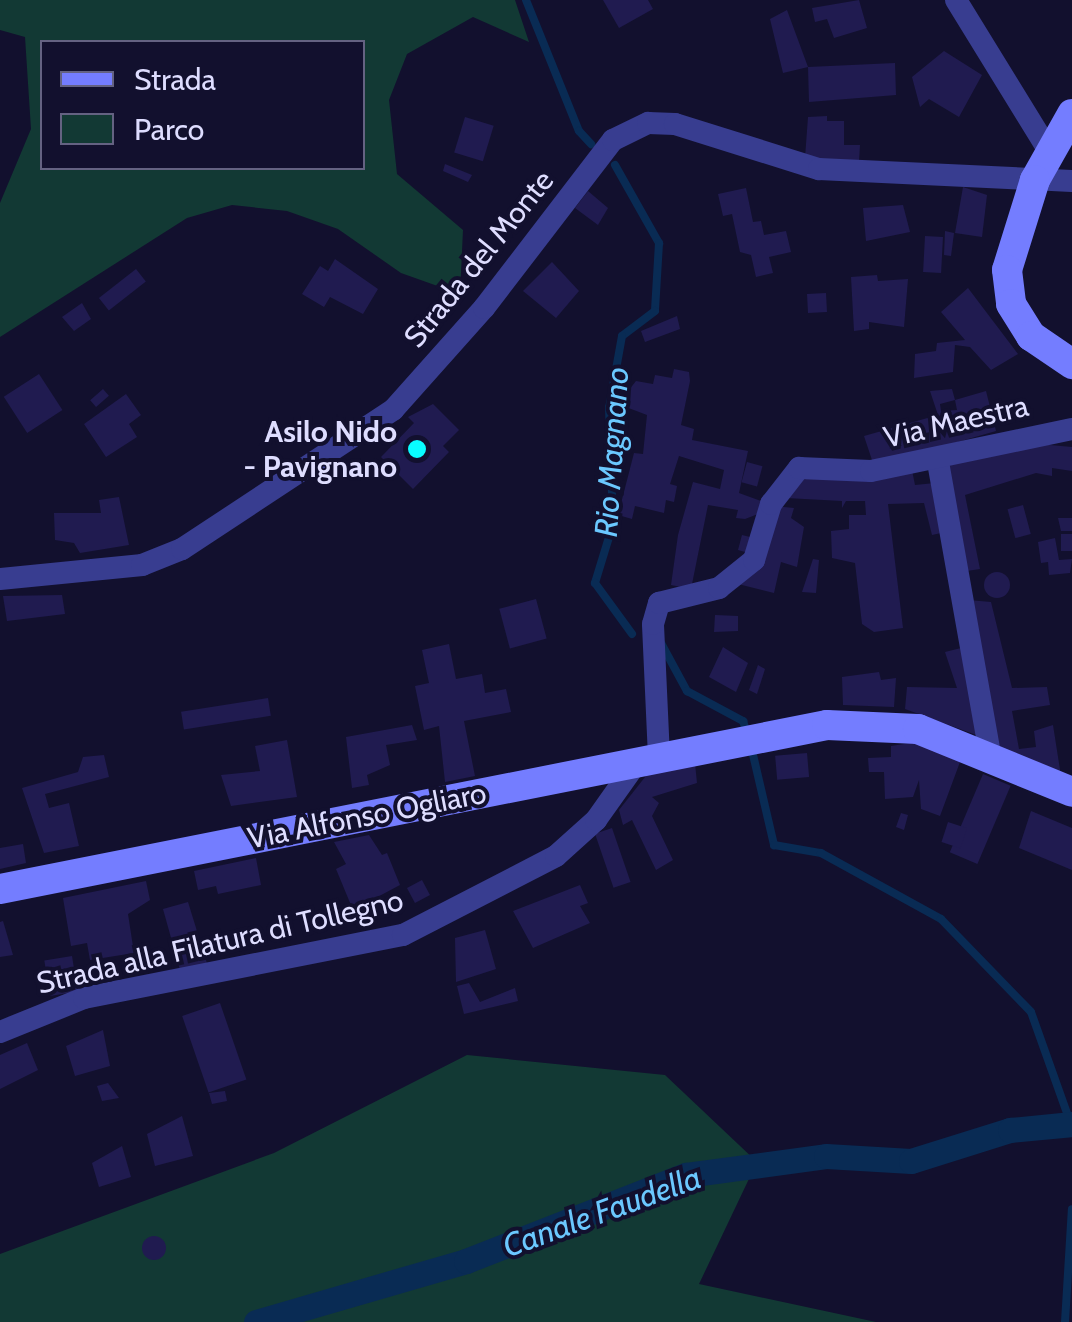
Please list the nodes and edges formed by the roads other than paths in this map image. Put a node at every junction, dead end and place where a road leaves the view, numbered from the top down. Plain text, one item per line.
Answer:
1 (956, 0) edge
2 (1072, 114) edge
3 (1050, 153) junction
4 (1035, 180) junction
5 (1072, 181) edge
6 (1072, 364) edge
7 (1072, 429) edge
8 (1036, 432) junction
9 (1072, 437) edge
10 (938, 462) junction
11 (0, 580) edge
12 (991, 759) junction
13 (648, 760) junction
14 (1072, 792) edge
15 (0, 889) edge
16 (0, 1032) edge

1 - 3 street
2 - 3 main road
3 - 4 main road
4 - 5 street, Strada del Monte
4 - 6 main road
4 - 11 street, Strada del Monte
7 - 8 street, Via Maestra
8 - 9 street
8 - 10 street, Via Maestra
10 - 12 street
10 - 13 street, Via Maestra
12 - 13 main road, Via Alfonso Ogliaro
12 - 14 main road
13 - 15 main road, Via Alfonso Ogliaro
13 - 16 street, Strada alla Filatura di Tollegno

